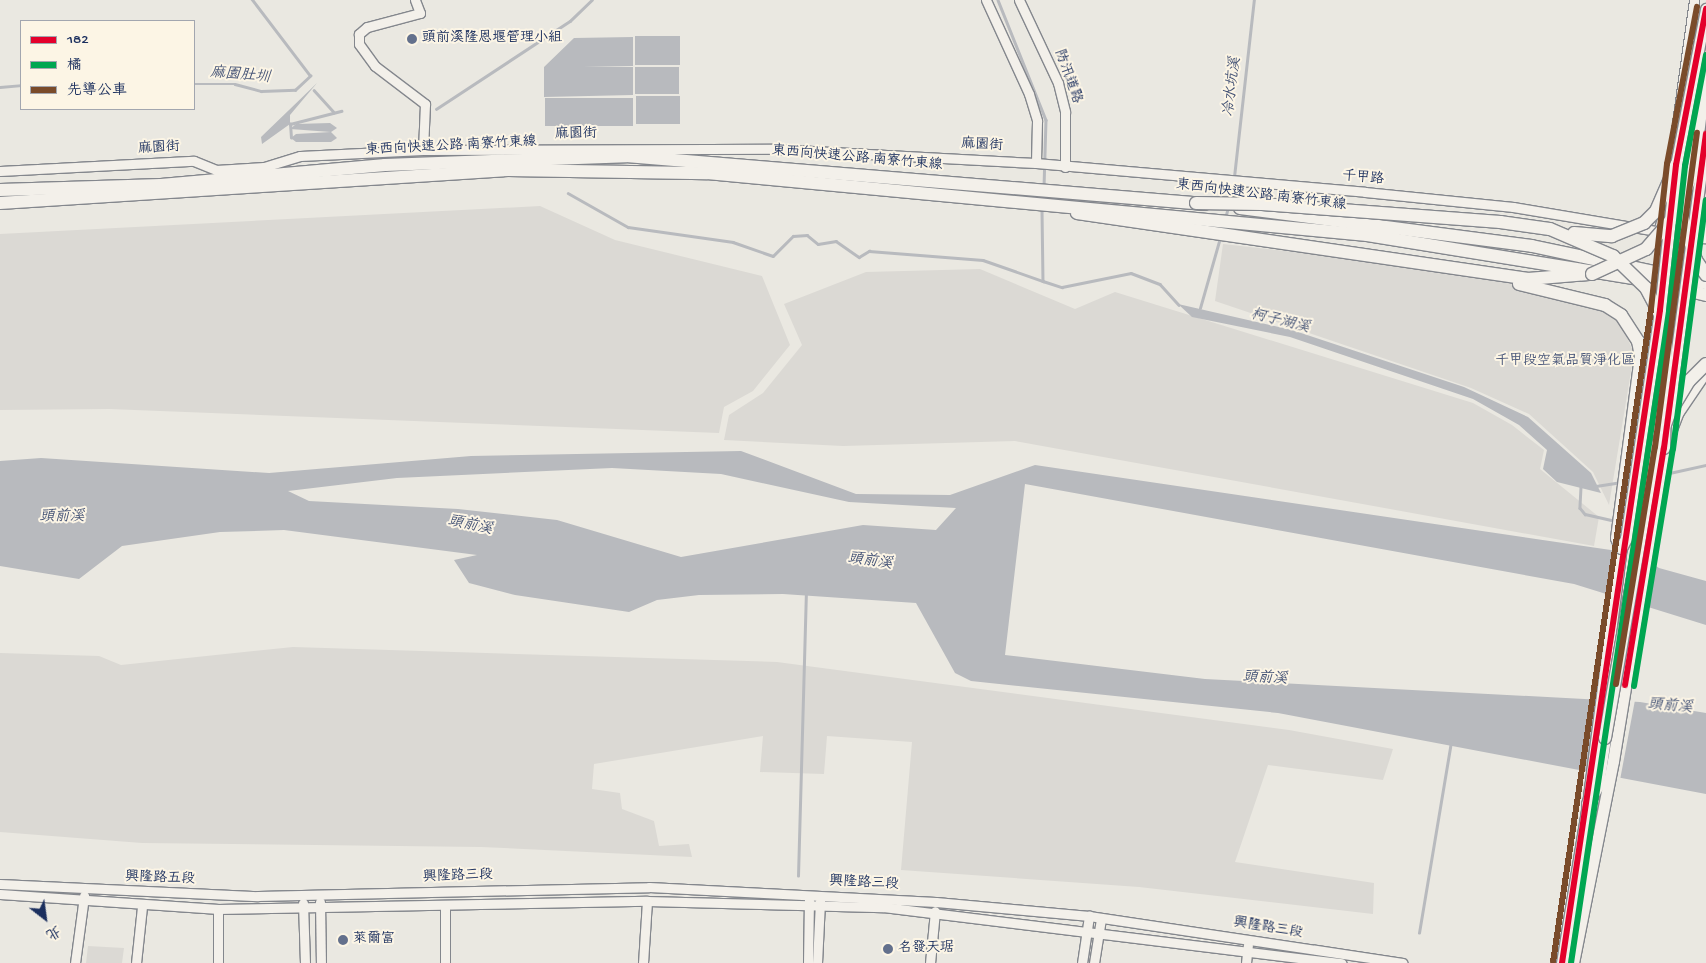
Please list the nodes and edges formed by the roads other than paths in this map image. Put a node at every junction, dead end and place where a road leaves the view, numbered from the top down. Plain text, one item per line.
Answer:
1 (415, 0) edge
2 (986, 0) edge
3 (1020, 0) edge
4 (1694, 0) edge
5 (1703, 0) edge
6 (1706, 9) edge
7 (1693, 12) junction
8 (1706, 19) edge
9 (1698, 34) junction
10 (1706, 71) edge
11 (1706, 100) edge
12 (1705, 138) edge
13 (423, 150) junction
14 (1706, 156) edge
15 (1036, 163) junction
16 (1676, 166) junction
17 (1065, 167) junction
18 (0, 171) edge
19 (0, 190) edge
20 (162, 191) junction
21 (1668, 193) junction
22 (1701, 194) junction
23 (976, 196) junction
24 (0, 203) edge
25 (1196, 203) junction
26 (1706, 228) edge
27 (1368, 229) junction
28 (1550, 229) junction
29 (1657, 231) junction
30 (1706, 237) edge
31 (1691, 242) junction
32 (1446, 267) junction
33 (1706, 275) edge
34 (1706, 283) edge
35 (1706, 295) edge
36 (1660, 310) junction
37 (1706, 364) edge
38 (1706, 371) edge
39 (1664, 448) junction
40 (1621, 548) junction
41 (1588, 804) junction
42 (0, 884) edge
43 (84, 890) junction
44 (0, 894) edge
45 (320, 894) junction
46 (302, 895) junction
47 (809, 900) junction
48 (821, 900) junction
49 (83, 901) junction
50 (647, 901) junction
51 (445, 905) junction
52 (142, 907) junction
53 (319, 907) junction
54 (303, 908) junction
55 (218, 909) junction
56 (935, 912) junction
57 (1089, 916) junction
58 (1101, 919) junction
59 (1087, 931) junction
60 (1098, 933) junction
61 (1248, 940) junction
62 (1248, 950) junction
63 (76, 963) edge
64 (136, 963) edge
65 (218, 963) edge
66 (305, 963) edge
67 (321, 963) edge
68 (445, 963) edge
69 (643, 963) edge
70 (808, 963) edge
71 (817, 963) edge
72 (930, 963) edge
73 (1082, 963) edge
74 (1094, 963) edge
75 (1246, 963) edge
76 (1342, 963) edge
77 (1403, 963) edge
78 (1562, 963) edge
79 (1573, 963) edge

1 - 13 street
2 - 15 street
3 - 17 street, 防汛道路
4 - 7 street
5 - 9 main road, bridge
6 - 9 main road, bridge
7 - 8 street
7 - 21 street
9 - 16 main road, bridge
10 - 32 highway, bridge
11 - 22 street
12 - 14 highway, bridge
12 - 31 main road, bridge
13 - 15 street, 麻園街
13 - 18 street, 麻園街
15 - 17 street, 麻園街
16 - 28 highway, bridge
16 - 31 highway, bridge
16 - 36 main road, bridge
17 - 29 street, 千甲路
19 - 20 highway, 東西向快速公路 南寮竹東線
20 - 23 highway, 東西向快速公路 南寮竹東線
20 - 24 highway, 東西向快速公路 南寮竹東線
20 - 25 highway, 東西向快速公路 南寮竹東線
21 - 22 street
21 - 29 street
22 - 26 street
23 - 27 highway, 東西向快速公路 南寮竹東線
23 - 32 highway
25 - 27 highway, 東西向快速公路 南寮竹東線, bridge
25 - 28 highway, bridge
27 - 34 highway, 東西向快速公路 南寮竹東線
27 - 35 highway, 東西向快速公路 南寮竹東線
28 - 36 highway, bridge
29 - 30 street, 千甲路
31 - 33 highway, bridge
31 - 39 main road, bridge
32 - 40 highway
36 - 39 highway, bridge
36 - 40 main road, bridge
37 - 41 highway, bridge
38 - 39 highway
39 - 79 main road
40 - 41 main road
41 - 78 main road
42 - 43 street, 興隆路五段
43 - 46 street, 興隆路五段
43 - 49 street
44 - 49 street, 興隆路五段
45 - 46 street, 興隆路五段
45 - 47 street, 興隆路三段
45 - 53 street
46 - 54 street
47 - 48 street, 興隆路三段
47 - 50 street, 興隆路三段
47 - 70 street
48 - 56 street, 興隆路三段
48 - 57 street, 興隆路三段
48 - 71 street
49 - 52 street, 興隆路五段
49 - 63 street
50 - 51 street, 興隆路三段
50 - 69 street
51 - 53 street, 興隆路三段
51 - 68 street
52 - 55 street, 興隆路五段
52 - 64 street
53 - 54 street, 興隆路五段
53 - 67 street
54 - 55 street, 興隆路五段
54 - 66 street
55 - 65 street
56 - 59 street, 興隆路三段
56 - 72 street
57 - 58 street, 興隆路三段
57 - 59 street
58 - 60 street
58 - 61 street, 興隆路三段
59 - 60 street, 興隆路三段
59 - 73 street
60 - 62 street, 興隆路三段
60 - 74 street
61 - 62 street
61 - 77 street, 興隆路三段
62 - 75 street
62 - 76 street, 興隆路三段

